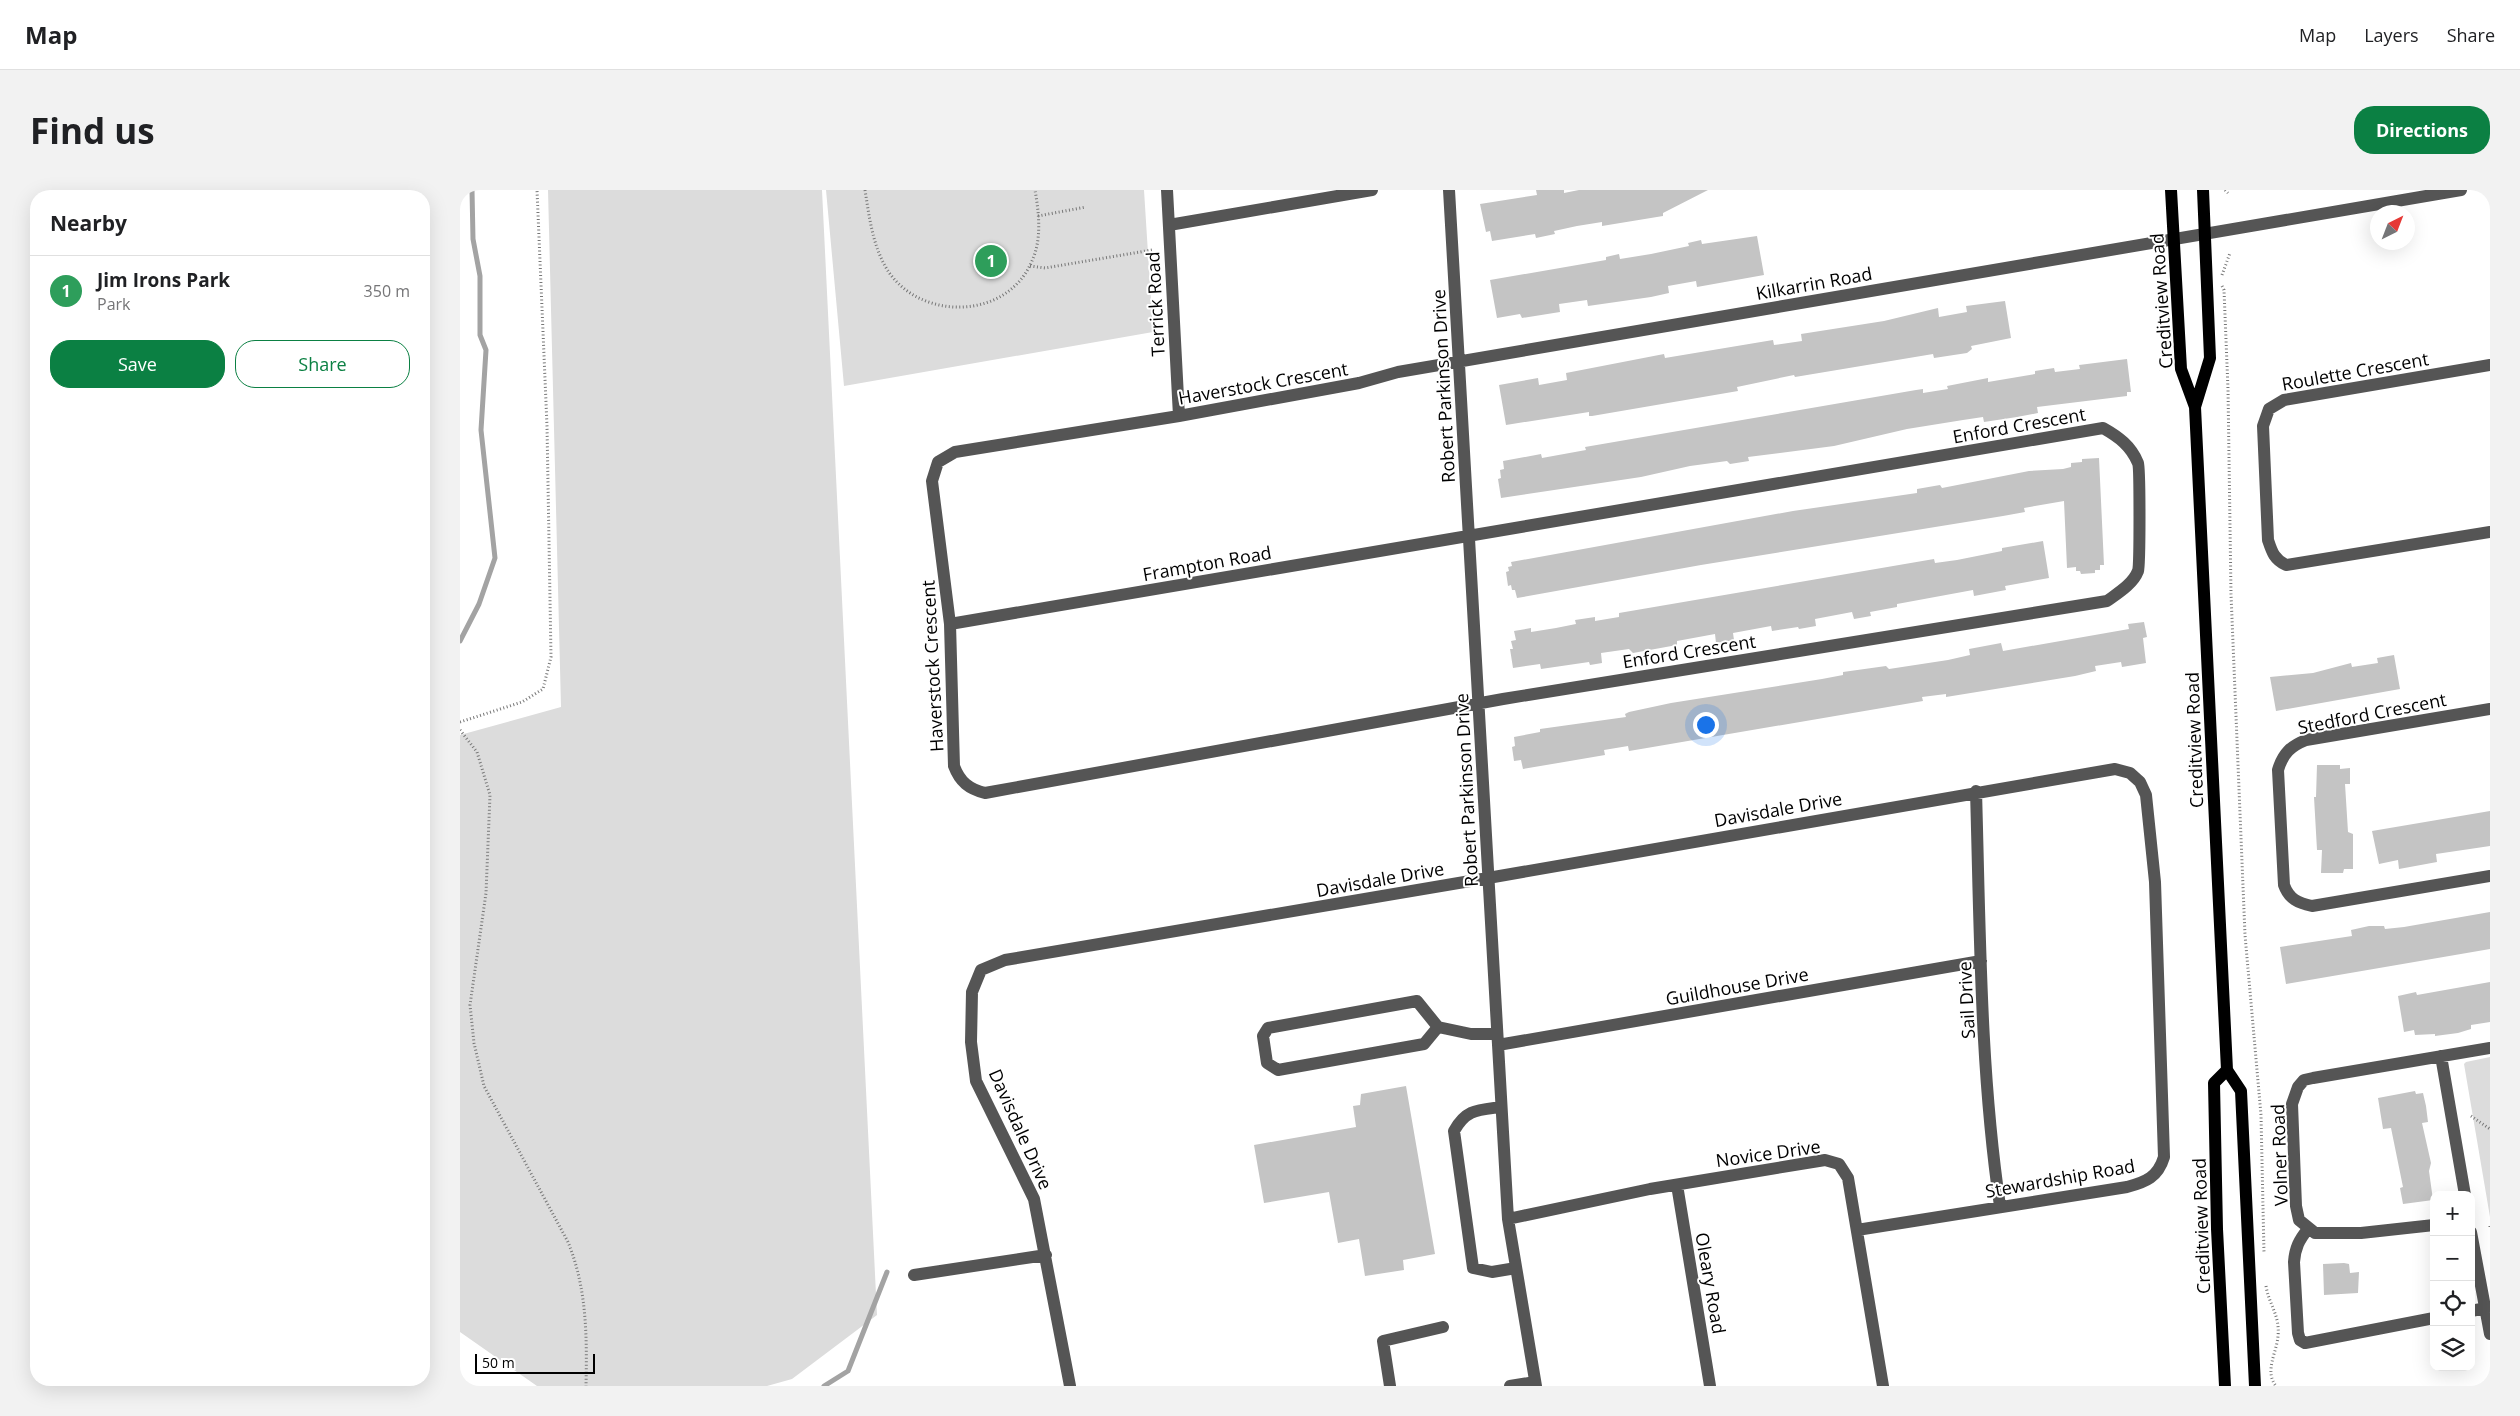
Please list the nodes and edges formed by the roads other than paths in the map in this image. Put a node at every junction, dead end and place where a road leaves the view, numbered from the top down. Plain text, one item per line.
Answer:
1 (1167, 190) edge
2 (1372, 190) edge
3 (1449, 190) edge
4 (2171, 190) edge
5 (2203, 190) edge
6 (2461, 190) edge
7 (1169, 225) junction
8 (2205, 234) junction
9 (2174, 239) junction
10 (1459, 361) junction
11 (2490, 365) edge
12 (2195, 407) junction
13 (1180, 416) junction
14 (2490, 532) edge
15 (1469, 536) junction
16 (950, 624) junction
17 (1478, 703) junction
18 (2490, 709) edge
19 (1976, 791) junction
20 (2490, 876) edge
21 (1488, 878) junction
22 (2155, 882) joint
23 (1981, 961) junction
24 (1438, 1028) junction
25 (1498, 1040) junction
26 (2490, 1048) edge
27 (2441, 1056) junction
28 (2227, 1070) junction
29 (1501, 1107) junction
30 (1677, 1185) junction
31 (2464, 1191) edge
32 (2000, 1206) junction
33 (1508, 1219) junction
34 (2430, 1225) edge
35 (2308, 1229) junction
36 (1856, 1230) junction
37 (2472, 1236) edge
38 (1046, 1255) junction
39 (1516, 1268) junction
40 (914, 1275) dead end
41 (2487, 1303) edge
42 (2475, 1309) edge
43 (2430, 1319) edge
44 (1443, 1327) dead end
45 (2490, 1334) edge
46 (1536, 1384) edge
47 (1070, 1386) edge
48 (1390, 1386) edge
49 (1510, 1386) edge
50 (1710, 1386) edge
51 (1883, 1386) edge
52 (2225, 1386) edge
53 (2255, 1386) edge

1 - 7 street, Terrick Road
2 - 7 street
3 - 10 street, Robert Parkinson Drive
4 - 9 main road, Creditview Road
5 - 8 main road, Creditview Road
6 - 8 street, Kilkarrin Road
7 - 13 street, Terrick Road
8 - 9 street, Kilkarrin Road
8 - 12 main road, Creditview Road
9 - 10 street, Kilkarrin Road
9 - 12 main road, Creditview Road
10 - 13 street, Haverstock Crescent
10 - 15 street, Robert Parkinson Drive
11 - 14 street, Roulette Crescent
12 - 28 main road, Creditview Road
13 - 16 street, Haverstock Crescent
15 - 16 street, Frampton Road
15 - 17 street, Robert Parkinson Drive
15 - 17 street, Enford Crescent
16 - 17 street, Haverstock Crescent
17 - 21 street, Robert Parkinson Drive
18 - 20 street, Stedford Crescent
19 - 21 street, Davisdale Drive
19 - 22 street, Davisdale Drive
19 - 23 street, Sail Drive
21 - 25 street, Robert Parkinson Drive
21 - 38 street, Davisdale Drive
22 - 32 street, Stewardship Road
23 - 25 street, Guildhouse Drive
23 - 32 street, Sail Drive
24 - 24 street
24 - 25 street, Guildhouse Drive
25 - 29 street, Robert Parkinson Drive
26 - 27 street, Volner Road
27 - 31 street
27 - 35 street, Volner Road
28 - 52 main road, Creditview Road
28 - 53 main road
29 - 33 street, Robert Parkinson Drive
29 - 39 street
30 - 33 street, Novice Drive
30 - 36 street, Novice Drive
30 - 50 street, Oleary Road
32 - 36 street, Stewardship Road
33 - 39 street, Robert Parkinson Drive
34 - 35 street
35 - 43 street
36 - 51 street, Novice Drive
37 - 41 street
38 - 40 street
38 - 47 street, Davisdale Drive
39 - 46 street, Robert Parkinson Drive
41 - 42 street
41 - 45 street
44 - 48 street
46 - 49 street

